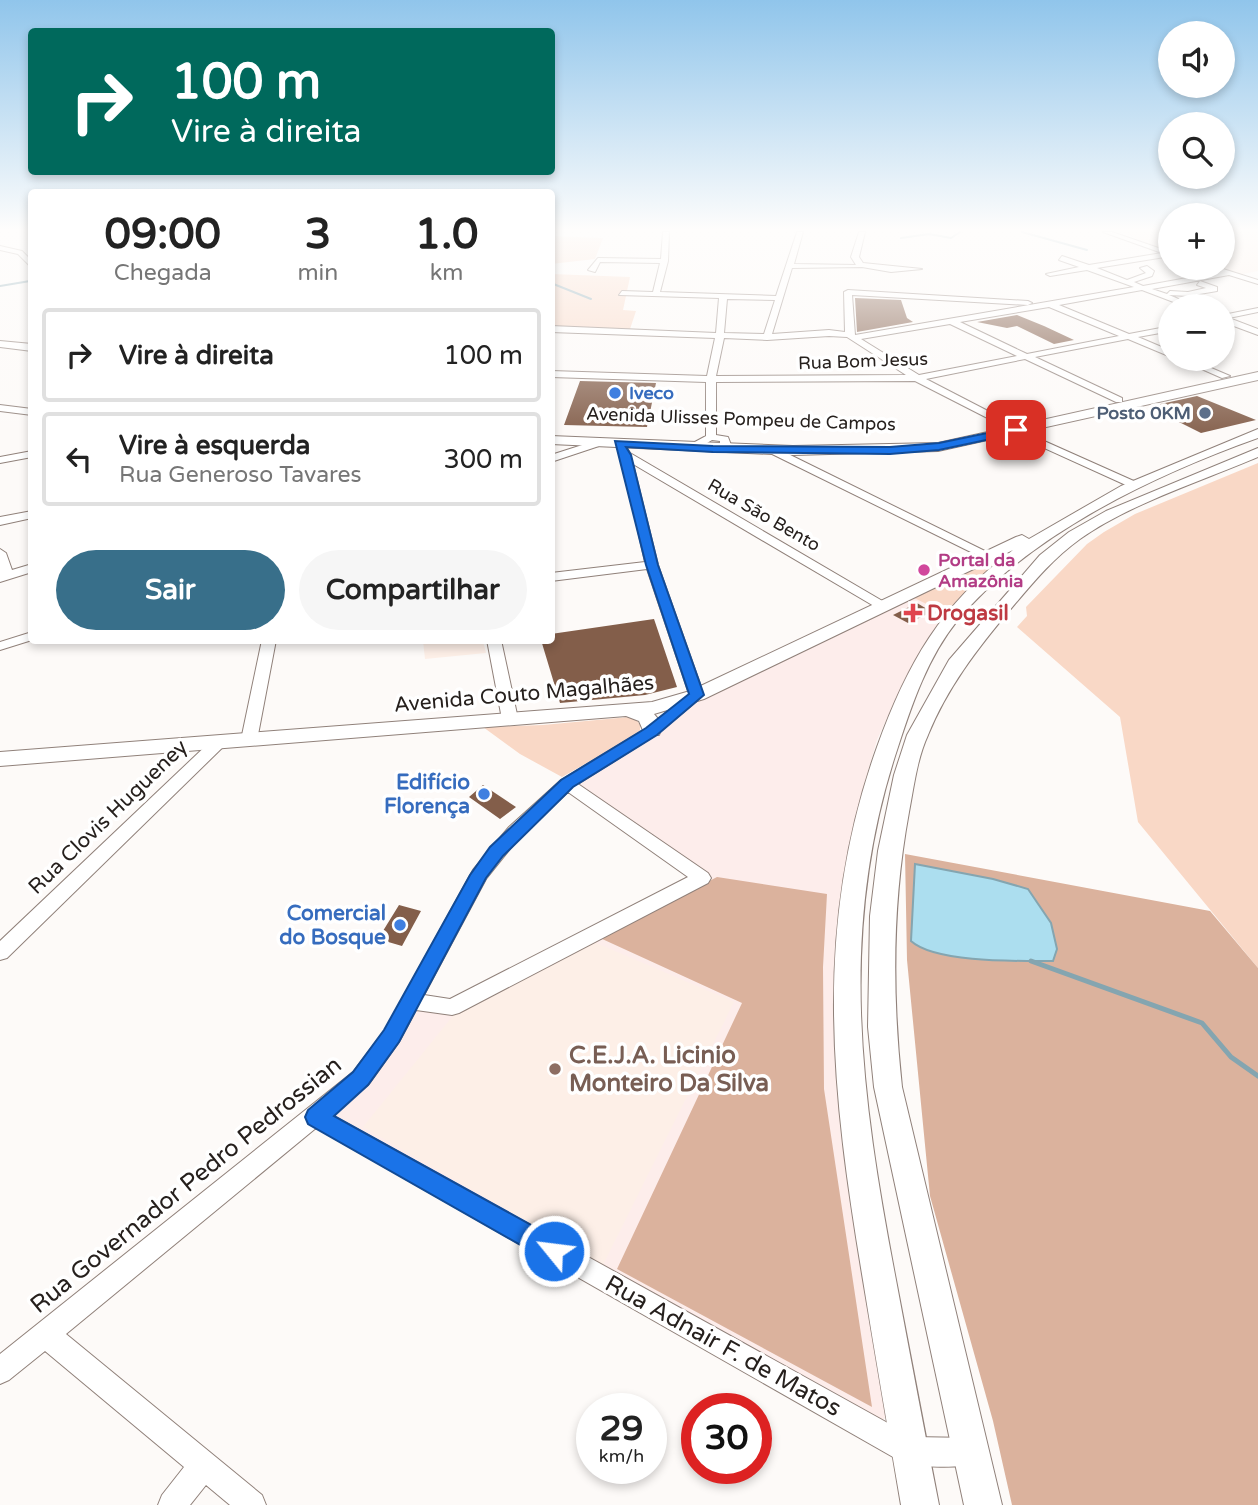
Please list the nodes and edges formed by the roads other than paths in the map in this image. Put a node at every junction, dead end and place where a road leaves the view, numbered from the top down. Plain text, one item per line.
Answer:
1 (723, 302) edge
2 (778, 302) edge
3 (849, 302) edge
4 (1022, 302) edge
5 (1062, 302) edge
6 (1052, 304) junction
7 (1258, 310) edge
8 (1235, 315) edge
9 (953, 322) junction
10 (1235, 323) edge
11 (555, 329) edge
12 (1158, 331) edge
13 (1258, 332) edge
14 (720, 335) junction
15 (767, 337) junction
16 (851, 337) junction
17 (1129, 337) junction
18 (0, 341) edge
19 (28, 343) edge
20 (1158, 349) edge
21 (1024, 356) junction
22 (1258, 369) edge
23 (1213, 371) edge
24 (555, 374) edge
25 (1225, 376) junction
26 (1258, 376) edge
27 (917, 378) junction
28 (711, 379) junction
29 (1119, 400) junction
30 (0, 408) edge
31 (28, 412) edge
32 (1012, 428) junction
33 (555, 433) edge
34 (1257, 437) edge
35 (555, 440) edge
36 (601, 442) junction
37 (712, 443) junction
38 (768, 448) junction
39 (622, 449) junction
40 (28, 455) edge
41 (555, 458) edge
42 (0, 460) edge
43 (1132, 484) junction
44 (1093, 505) junction
45 (28, 515) edge
46 (0, 521) edge
47 (0, 553) edge
48 (989, 555) junction
49 (652, 565) junction
50 (28, 569) edge
51 (4, 577) edge
52 (555, 577) edge
53 (884, 606) junction
54 (28, 636) edge
55 (268, 644) edge
56 (495, 644) edge
57 (2, 645) edge
58 (697, 695) junction
59 (630, 711) junction
60 (510, 719) junction
61 (652, 732) junction
62 (249, 740) junction
63 (218, 743) junction
64 (0, 759) edge
65 (567, 783) junction
66 (0, 953) edge
67 (410, 1001) junction
68 (316, 1117) junction
69 (44, 1333) junction
70 (0, 1371) edge
71 (910, 1451) junction
72 (970, 1452) junction
73 (204, 1465) junction
74 (172, 1505) edge
75 (252, 1505) edge
76 (920, 1505) edge
77 (983, 1505) edge

1 - 14 street
2 - 15 street
3 - 16 street
4 - 6 street
5 - 6 street
6 - 9 street
6 - 17 street
7 - 8 street
9 - 16 street
9 - 21 street
10 - 13 street
11 - 14 street
12 - 17 street, Rua Bom Jesus
14 - 15 street
14 - 28 street
15 - 16 street
16 - 27 street
17 - 20 street
17 - 21 street, Rua Bom Jesus
18 - 19 main road
21 - 27 street, Rua Bom Jesus
21 - 29 street
22 - 25 main road, Avenida Ulisses Pompeu de Campos
23 - 25 street
24 - 28 street, Rua Bom Jesus
25 - 29 main road, Avenida Ulisses Pompeu de Campos
26 - 32 main road, Avenida Ulisses Pompeu de Campos
27 - 28 street, Rua Bom Jesus
27 - 32 street
28 - 37 street
29 - 32 main road, Avenida Ulisses Pompeu de Campos
30 - 31 street
32 - 37 main road, Avenida Ulisses Pompeu de Campos
32 - 38 main road, Avenida Ulisses Pompeu de Campos
32 - 43 street
33 - 37 main road, Avenida Ulisses Pompeu de Campos
34 - 43 main road
34 - 72 main road
35 - 36 main road, Avenida Ulisses Pompeu de Campos
36 - 39 main road, Avenida Ulisses Pompeu de Campos
36 - 41 street
37 - 38 main road, Avenida Ulisses Pompeu de Campos
37 - 39 main road, Avenida Ulisses Pompeu de Campos
38 - 48 street
39 - 49 street
39 - 53 street, Rua São Bento
40 - 42 street
43 - 44 main road
44 - 48 main road, Avenida Couto Magalhães
44 - 71 main road
45 - 46 street
47 - 51 street
48 - 53 main road, Avenida Couto Magalhães
49 - 52 street
49 - 58 street
50 - 51 street
53 - 58 main road, Avenida Couto Magalhães
54 - 57 street
55 - 62 street
56 - 60 street
58 - 59 main road, Avenida Couto Magalhães
58 - 61 street, Rua Governador Pedro Pedrossian
59 - 60 main road, Avenida Couto Magalhães
59 - 61 main road
60 - 62 main road, Avenida Couto Magalhães
61 - 65 street, Rua Governador Pedro Pedrossian
62 - 63 main road, Avenida Couto Magalhães
63 - 64 main road, Avenida Couto Magalhães
63 - 66 street, Rua Clovis Hugueney
65 - 67 street, Rua Governador Pedro Pedrossian
65 - 67 street
67 - 68 street, Rua Governador Pedro Pedrossian
68 - 69 street, Rua Governador Pedro Pedrossian
68 - 71 street, Rua Adnair F. de Matos
69 - 70 street, Rua Governador Pedro Pedrossian
69 - 73 street
71 - 72 street
71 - 76 main road
72 - 77 main road
73 - 74 street
73 - 75 street

